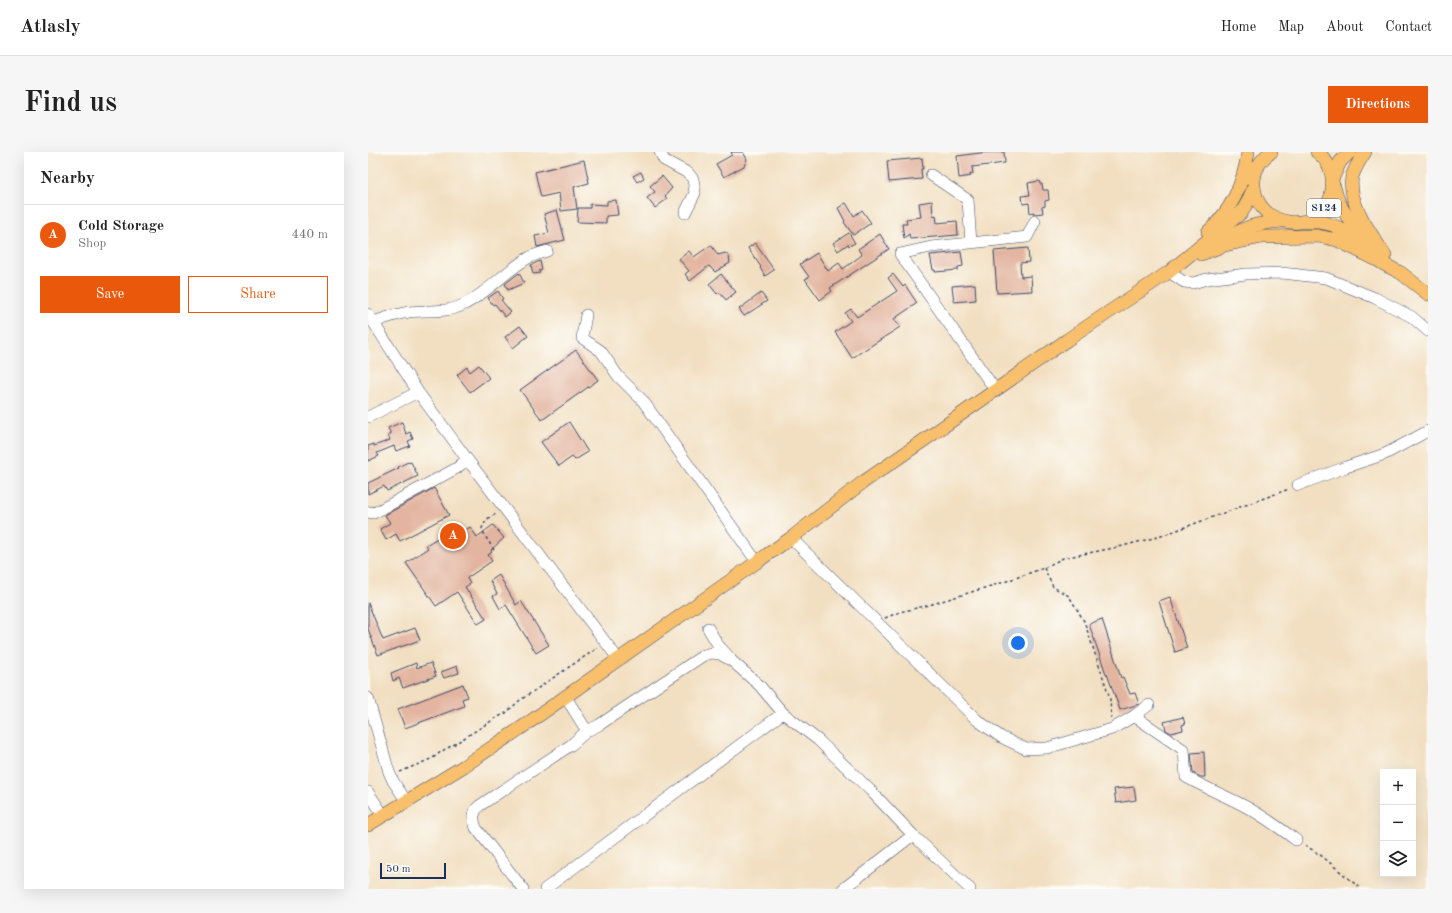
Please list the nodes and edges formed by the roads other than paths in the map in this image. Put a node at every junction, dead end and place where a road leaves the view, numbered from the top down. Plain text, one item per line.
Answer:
1 (660, 152) edge
2 (1248, 152) edge
3 (1271, 152) edge
4 (1317, 152) edge
5 (1350, 152) edge
6 (1365, 152) edge
7 (1260, 158) edge
8 (931, 175) dead end
9 (1333, 181) junction
10 (1254, 187) junction
11 (685, 213) dead end
12 (1035, 221) dead end
13 (1282, 221) junction
14 (1302, 222) junction
15 (971, 243) junction
16 (547, 251) dead end
17 (1201, 254) junction
18 (1382, 258) junction
19 (1171, 271) junction
20 (1428, 294) edge
21 (586, 315) dead end
22 (371, 318) edge
23 (1428, 331) edge
24 (996, 391) junction
25 (418, 392) junction
26 (368, 417) edge
27 (1428, 431) edge
28 (467, 459) junction
29 (1298, 485) road end
30 (368, 512) edge
31 (791, 538) junction
32 (757, 562) junction
33 (708, 628) dead end
34 (619, 660) junction
35 (732, 662) junction
36 (565, 696) junction
37 (368, 698) edge
38 (1149, 705) dead end
39 (783, 713) junction
40 (1134, 716) junction
41 (587, 731) junction
42 (368, 792) edge
43 (407, 802) junction
44 (384, 816) junction
45 (368, 825) edge
46 (913, 835) junction
47 (1296, 840) road end
48 (523, 889) edge
49 (545, 889) edge
50 (843, 889) edge
51 (970, 889) edge

1 - 11 street
2 - 19 main road
3 - 7 main road, S124
4 - 9 main road
5 - 9 main road, S124
6 - 18 main road
7 - 10 main road, S124
8 - 15 street
9 - 14 main road, S124
9 - 18 main road
10 - 13 main road, S124
10 - 19 main road, S124
12 - 15 street
13 - 14 main road, S124
13 - 17 main road, S124
14 - 18 main road
15 - 24 street
16 - 22 street
17 - 18 main road
17 - 19 main road, S124
18 - 20 main road
19 - 23 street
19 - 24 main road, S124
21 - 32 street
22 - 25 street
24 - 31 main road, S124
25 - 26 street
25 - 28 street
27 - 29 street
28 - 30 street
28 - 34 street
31 - 32 main road, S124
31 - 40 street
32 - 34 main road, S124
33 - 35 street
34 - 36 main road, S124
35 - 39 street
35 - 41 street
36 - 41 street
36 - 43 main road, S124
37 - 43 street
38 - 40 street
39 - 46 street
39 - 49 street
40 - 47 street
41 - 48 street
42 - 44 street
43 - 44 main road, S124
44 - 45 main road, S124
46 - 50 street
46 - 51 street

